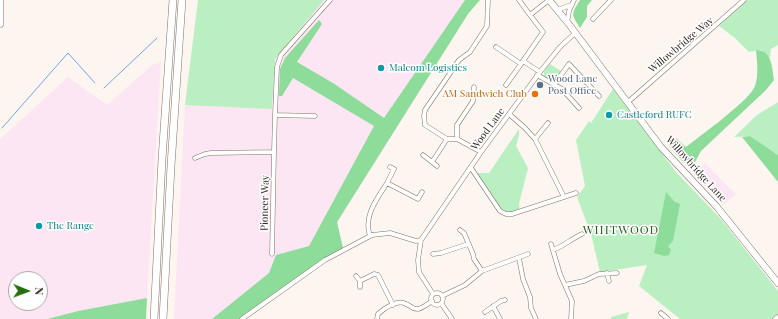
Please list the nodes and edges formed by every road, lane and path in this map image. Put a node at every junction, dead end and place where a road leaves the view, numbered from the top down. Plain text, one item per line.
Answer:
1 (1, 0) edge
2 (173, 0) edge
3 (182, 0) edge
4 (330, 0) edge
5 (488, 0) edge
6 (519, 0) edge
7 (549, 0) edge
8 (553, 0) edge
9 (611, 0) edge
10 (744, 0) edge
11 (573, 2) edge
12 (565, 13) junction
13 (530, 15) junction
14 (593, 19) dead end
15 (1, 25) edge
16 (575, 32) junction
17 (496, 47) dead end
18 (522, 63) junction
19 (539, 74) junction
20 (506, 85) dead end
21 (554, 85) junction
22 (474, 87) dead end
23 (599, 96) dead end
24 (628, 102) junction
25 (579, 108) dead end
26 (275, 114) junction
27 (509, 114) junction
28 (315, 116) dead end
29 (548, 123) dead end
30 (447, 139) junction
31 (457, 139) junction
32 (535, 139) junction
33 (274, 152) junction
34 (480, 152) junction
35 (423, 156) dead end
36 (195, 158) dead end
37 (432, 162) junction
38 (437, 166) dead end
39 (390, 167) dead end
40 (470, 168) junction
41 (387, 183) junction
42 (422, 192) dead end
43 (576, 193) dead end
44 (564, 197) junction
45 (460, 230) dead end
46 (582, 234) dead end
47 (370, 236) junction
48 (421, 240) junction
49 (468, 244) junction
50 (551, 244) dead end
51 (553, 250) junction
52 (272, 254) dead end
53 (433, 254) dead end
54 (528, 254) dead end
55 (519, 258) junction
56 (482, 270) junction
57 (607, 273) junction
58 (617, 273) dead end
59 (356, 276) dead end
60 (360, 281) junction
61 (610, 281) dead end
62 (778, 283) edge
63 (565, 285) junction
64 (360, 287) dead end
65 (433, 294) junction
66 (442, 296) junction
67 (505, 300) dead end
68 (432, 302) junction
69 (441, 303) junction
70 (393, 305) junction
71 (493, 306) junction
72 (485, 312) dead end
73 (778, 317) edge
74 (154, 319) edge
75 (163, 319) edge
76 (242, 319) edge
77 (377, 319) edge
78 (452, 319) edge
79 (500, 319) edge
80 (536, 319) edge
81 (571, 319) edge
82 (775, 319) edge

1 - 15 street
2 - 74 highway
3 - 75 highway
4 - 26 street, Pioneer Way
5 - 30 street
6 - 13 street
7 - 12 main road
7 - 13 street
8 - 12 main road
9 - 14 street
10 - 24 street, Willowbridge Way
11 - 12 street
11 - 12 street
12 - 16 main road, Willowbridge Lane
13 - 18 street
16 - 19 street, Wood Lane
16 - 24 main road, Willowbridge Lane
17 - 18 street
18 - 19 street
18 - 20 street
19 - 21 street
19 - 27 street, Wood Lane
21 - 23 street
21 - 25 street
22 - 31 street
24 - 62 main road, Willowbridge Lane
26 - 28 street
26 - 33 street, Pioneer Way
27 - 32 street
27 - 34 street, Wood Lane
29 - 32 street
30 - 31 street
30 - 37 street
31 - 34 street
32 - 44 street
33 - 36 street
33 - 52 street, Pioneer Way
34 - 40 street, Wood Lane
35 - 37 street
37 - 38 street
39 - 41 street
40 - 44 street
40 - 48 street, Wood Lane
41 - 42 street
41 - 47 street
43 - 44 street
45 - 49 street
46 - 51 street
47 - 48 street
47 - 76 street
48 - 65 street, Wood Lane
49 - 53 street
49 - 56 street
50 - 51 street
51 - 63 street
54 - 55 street
55 - 56 street
55 - 80 street
56 - 66 street
57 - 58 street
57 - 61 street
57 - 63 street
59 - 60 street
60 - 64 street
60 - 70 street
63 - 81 street
65 - 66 street
65 - 68 street
66 - 69 street
67 - 71 street
68 - 69 street
68 - 70 street
69 - 78 street
70 - 77 street
71 - 72 street
71 - 79 street
73 - 82 street

